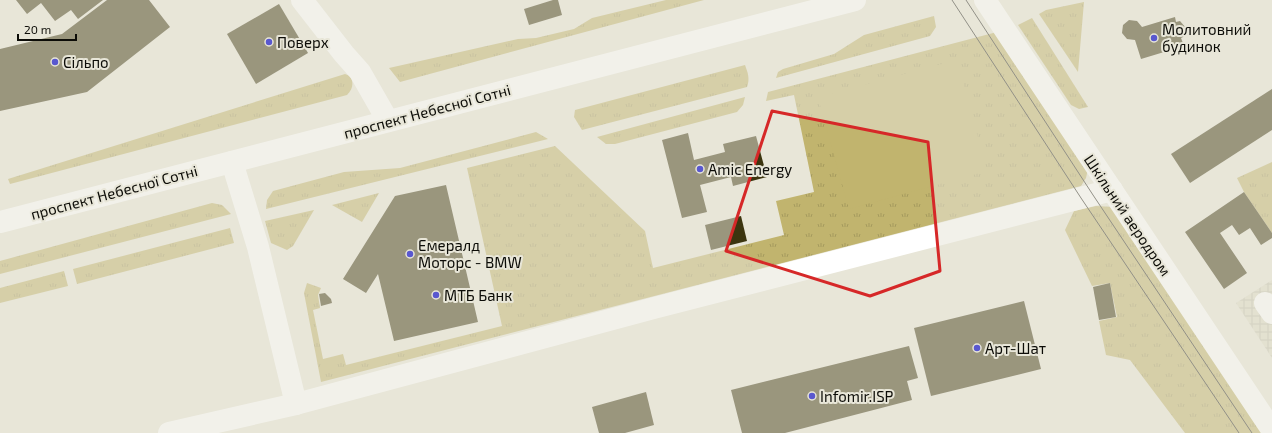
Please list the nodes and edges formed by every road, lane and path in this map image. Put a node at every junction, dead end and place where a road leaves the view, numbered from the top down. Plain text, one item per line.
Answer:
1 (302, 0) edge
2 (855, 0) edge
3 (985, 0) edge
4 (388, 121) junction
5 (232, 162) junction
6 (1112, 190) junction
7 (0, 222) edge
8 (296, 404) junction
9 (1268, 416) edge
10 (169, 433) edge

1 - 4 main road
2 - 4 main road, проспект Небесної Сотні
3 - 6 main road, Шкільний аеродром
4 - 5 main road, проспект Небесної Сотні
5 - 7 main road, проспект Небесної Сотні
5 - 8 main road
6 - 8 main road
6 - 9 main road, Шкільний аеродром
8 - 10 main road

